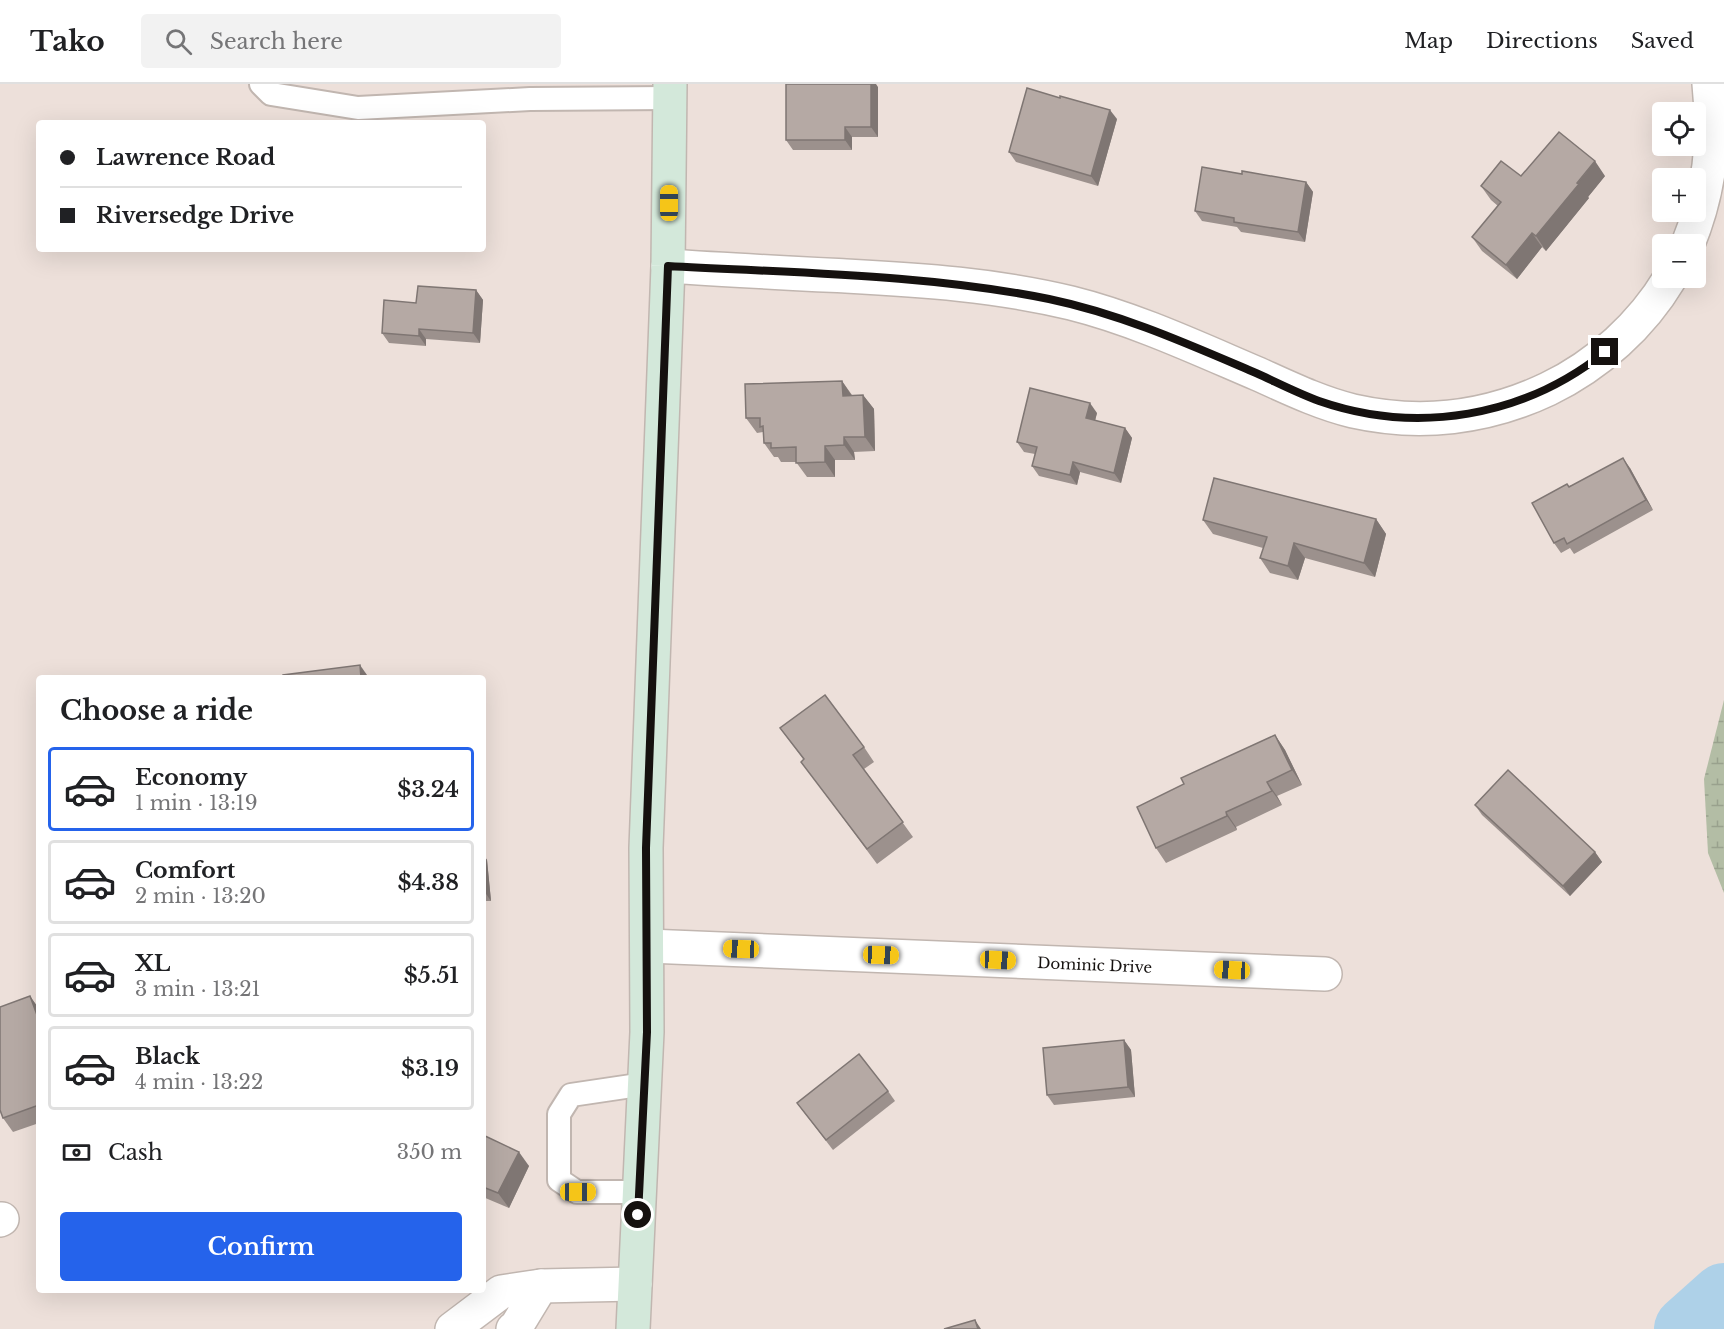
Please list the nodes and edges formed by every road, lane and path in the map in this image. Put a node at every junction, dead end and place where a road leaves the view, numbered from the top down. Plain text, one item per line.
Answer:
1 (261, 84) edge
2 (1709, 84) edge
3 (670, 91) edge
4 (1692, 234) edge
5 (668, 266) junction
6 (1663, 288) edge
7 (648, 945) junction
8 (1325, 974) dead end
9 (645, 1084) junction
10 (639, 1192) junction
11 (635, 1284) junction
12 (541, 1286) junction
13 (452, 1329) edge
14 (513, 1329) edge
15 (633, 1329) edge

1 - 3 lane
2 - 4 street
3 - 5 street
5 - 6 street
5 - 7 street
7 - 8 street, Dominic Drive
7 - 9 street
9 - 10 street
9 - 10 lane
10 - 11 street
11 - 12 street
11 - 15 street
12 - 13 street
12 - 14 street

